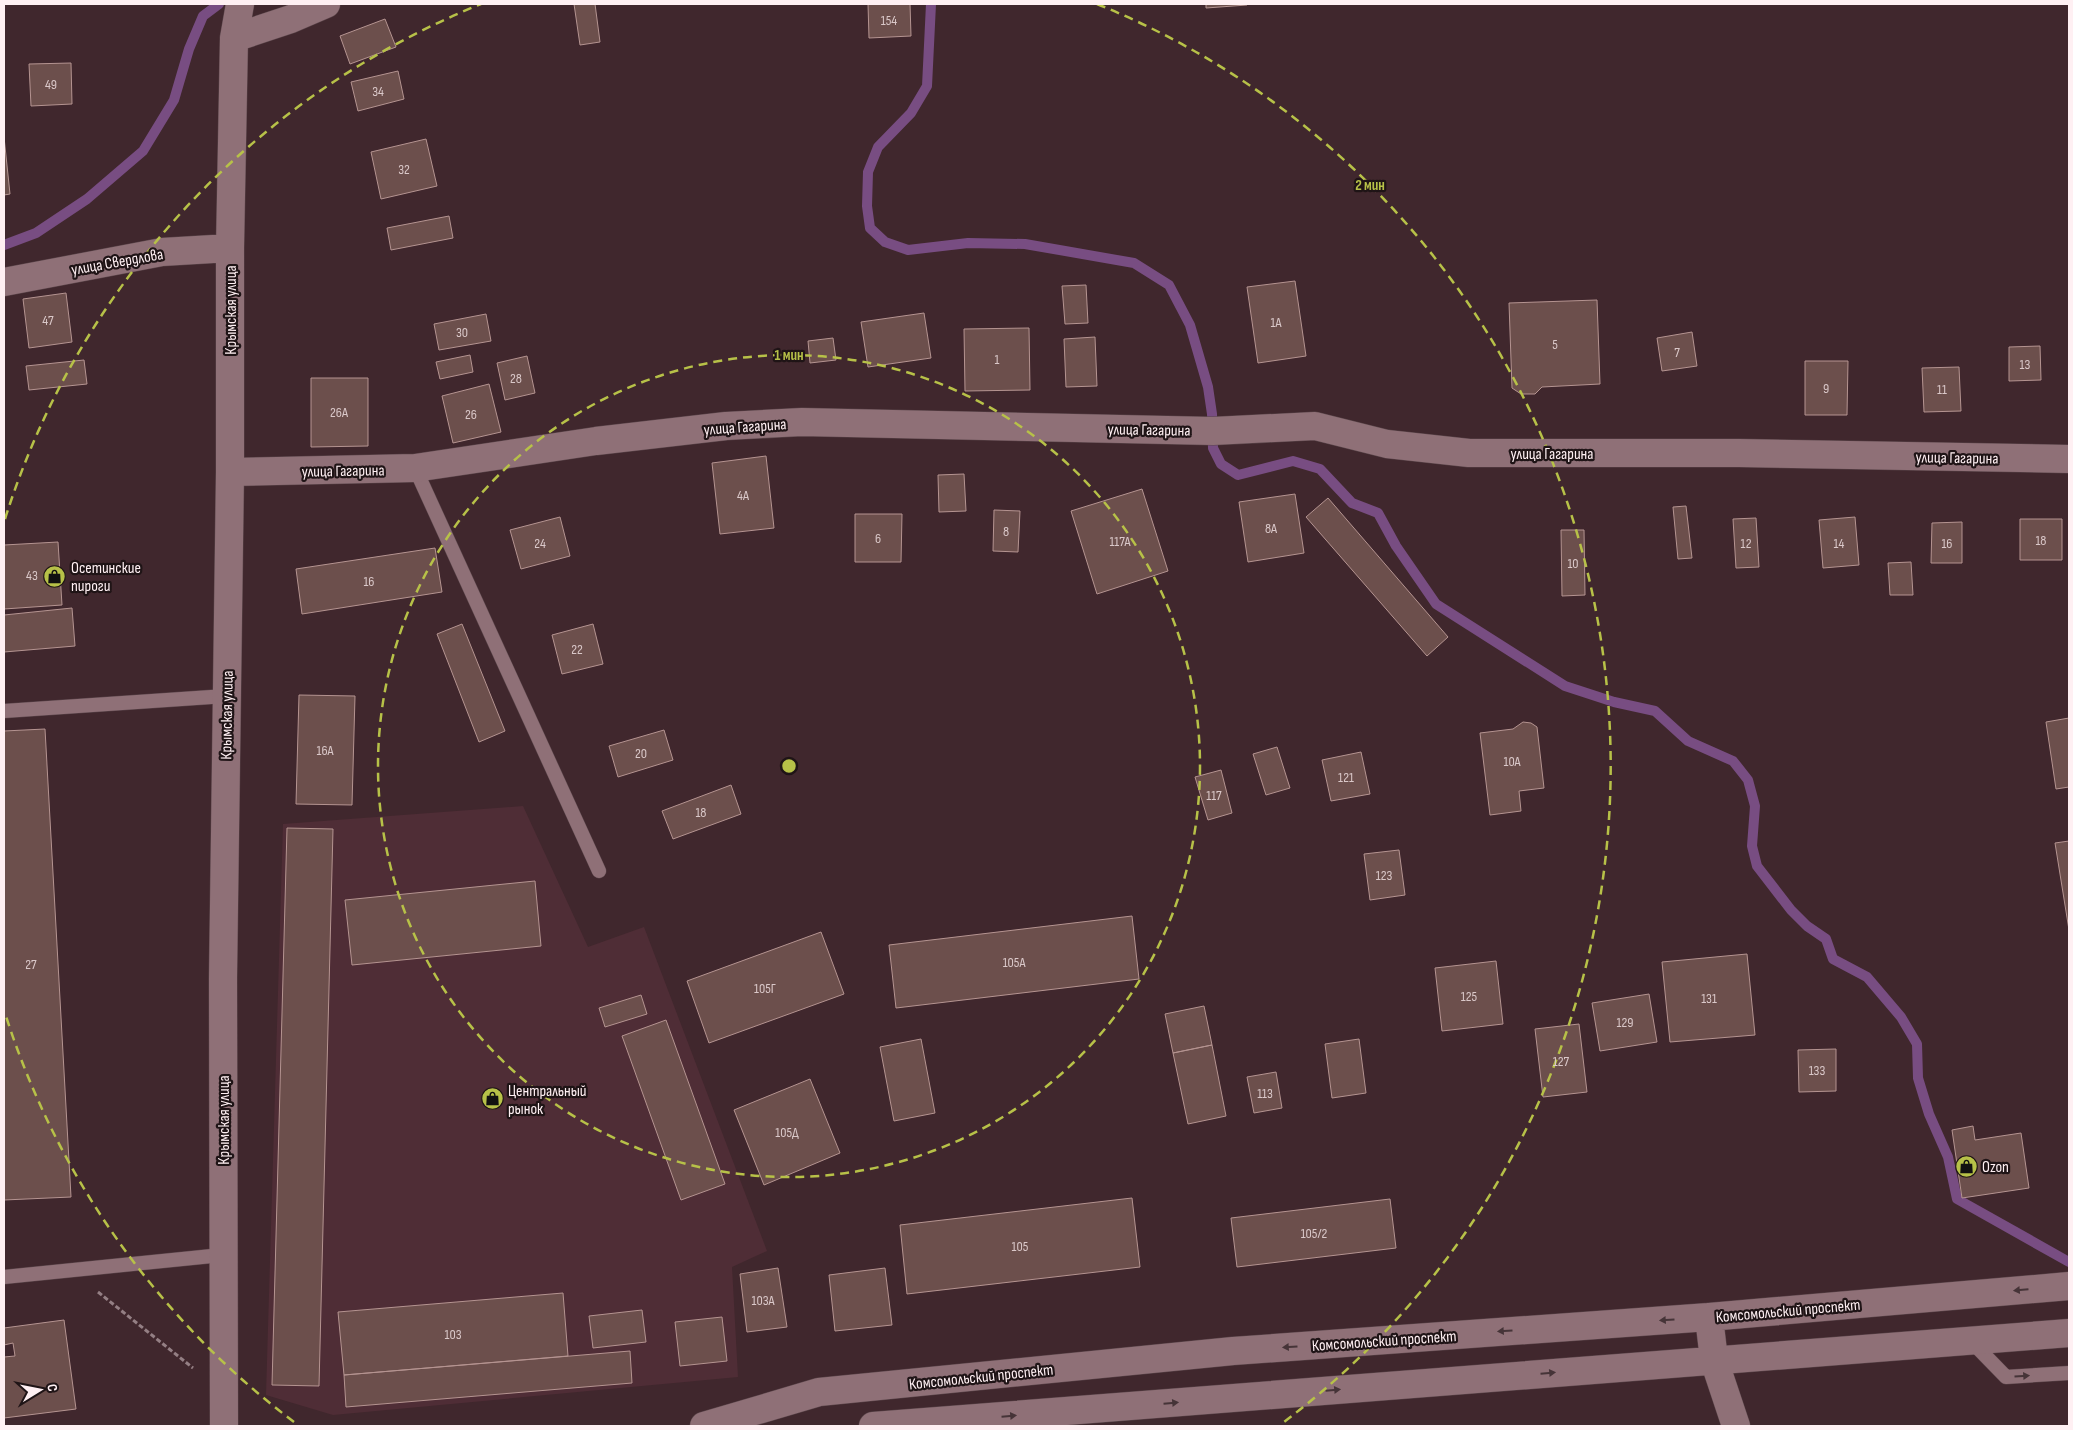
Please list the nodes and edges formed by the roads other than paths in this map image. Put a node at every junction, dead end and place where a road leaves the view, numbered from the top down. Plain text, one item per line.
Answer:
1 (240, 4) edge
2 (326, 4) edge
3 (234, 38) junction
4 (230, 248) junction
5 (4, 282) edge
6 (2069, 460) edge
7 (415, 468) junction
8 (230, 472) junction
9 (226, 696) junction
10 (4, 711) edge
11 (599, 871) dead end
12 (222, 1255) junction
13 (4, 1276) edge
14 (2069, 1286) edge
15 (1709, 1316) junction
16 (2069, 1333) edge
17 (1971, 1340) junction
18 (1714, 1360) junction
19 (2069, 1373) edge
20 (971, 1423) edge
21 (224, 1426) edge
22 (704, 1426) edge
23 (874, 1426) edge
24 (1736, 1426) edge

1 - 3 street, Крымская улица
2 - 3 street
3 - 4 street, Крымская улица
4 - 5 street, улица Свердлова
4 - 8 street, Крымская улица
6 - 7 street, улица Гагарина
7 - 8 street, улица Гагарина
7 - 11 lane
8 - 9 street, Крымская улица
9 - 10 lane
9 - 12 street, Крымская улица
12 - 13 lane
12 - 21 street, Крымская улица
14 -> 15 street, Комсомольский проспект
15 - 18 street
15 -> 22 street, Комсомольский проспект
16 - 17 street
17 - 18 street
17 -> 19 lane
20 -> 18 street
18 - 24 street
20 - 23 street

